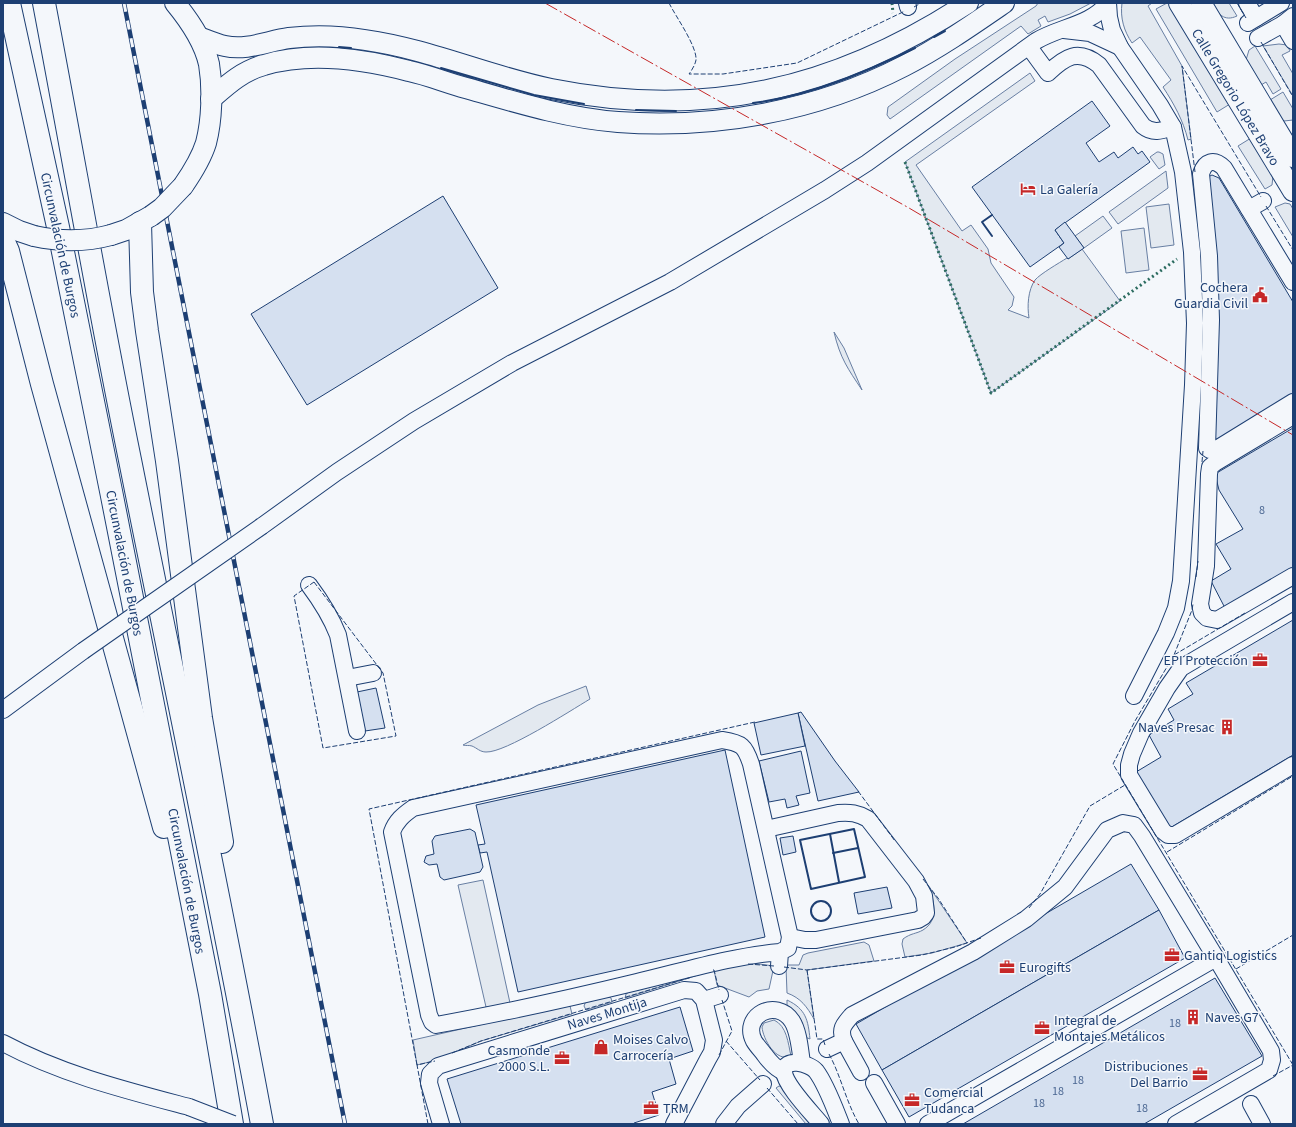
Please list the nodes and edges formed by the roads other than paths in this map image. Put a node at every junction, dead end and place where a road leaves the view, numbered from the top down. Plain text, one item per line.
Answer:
1 (9, 3) edge
2 (44, 3) edge
3 (175, 3) edge
4 (968, 3) edge
5 (1004, 3) edge
6 (1108, 3) edge
7 (1180, 3) edge
8 (1201, 3) edge
9 (1247, 3) edge
10 (1281, 3) edge
11 (1288, 20) edge
12 (1061, 30) junction
13 (198, 37) junction
14 (1258, 38) dead end
15 (1293, 41) edge
16 (1029, 47) junction
17 (1120, 47) junction
18 (211, 99) junction
19 (1173, 127) junction
20 (1293, 157) edge
21 (1293, 191) edge
22 (1263, 201) dead end
23 (1249, 210) junction
24 (145, 220) junction
25 (3, 223) edge
26 (3, 240) edge
27 (1293, 282) edge
28 (1293, 402) edge
29 (1293, 416) edge
30 (1293, 576) edge
31 (309, 585) dead end
32 (1293, 602) edge
33 (373, 673) dead end
34 (347, 678) junction
35 (1134, 696) dead end
36 (3, 710) edge
37 (358, 731) dead end
38 (1293, 765) edge
39 (766, 829) junction
40 (790, 937) junction
41 (1216, 958) junction
42 (210, 994) junction
43 (720, 995) dead end
44 (704, 1000) junction
45 (240, 1004) junction
46 (844, 1041) junction
47 (3, 1043) edge
48 (827, 1050) dead end
49 (802, 1063) junction
50 (784, 1072) junction
51 (861, 1072) dead end
52 (874, 1083) dead end
53 (763, 1084) dead end
54 (1251, 1104) dead end
55 (233, 1124) edge
56 (262, 1124) edge
57 (441, 1124) edge
58 (674, 1124) edge
59 (724, 1124) edge
60 (821, 1124) edge
61 (841, 1124) edge
62 (898, 1124) edge
63 (928, 1124) edge
64 (1176, 1124) edge
65 (1262, 1124) edge

1 - 42 highway, Circunvalación de Burgos
2 - 45 highway, Circunvalación de Burgos
3 - 13 main road
4 - 13 main road
5 - 18 main road
6 - 12 street
6 - 17 street
7 - 21 main road, Calle Gregorio López Bravo
8 - 20 main road, Calle Gregorio López Bravo
9 - 10 street
11 - 14 street
11 - 15 street
12 - 16 street
12 - 17 street
13 - 18 main road
16 - 19 street
16 - 36 street, bridge
17 - 19 street
18 - 24 main road, bridge
19 - 35 street
22 - 23 street
23 - 27 street
23 - 28 street
24 - 25 main road, bridge
24 - 45 highway
26 - 42 highway
29 - 30 street
31 - 34 street
32 - 38 street
33 - 34 street
34 - 37 street
39 - 40 street
39 - 40 street
39 - 40 street
41 - 46 street
41 - 63 street
41 - 64 street
42 - 55 highway, Circunvalación de Burgos
43 - 44 street
44 - 57 street, Naves Montija
44 - 58 street
45 - 56 highway, Circunvalación de Burgos
46 - 48 street
46 - 51 street
47 - 55 street, bridge
49 - 50 street
49 - 50 street
49 - 61 street
50 - 60 street
52 - 62 street
53 - 59 street
54 - 65 street

